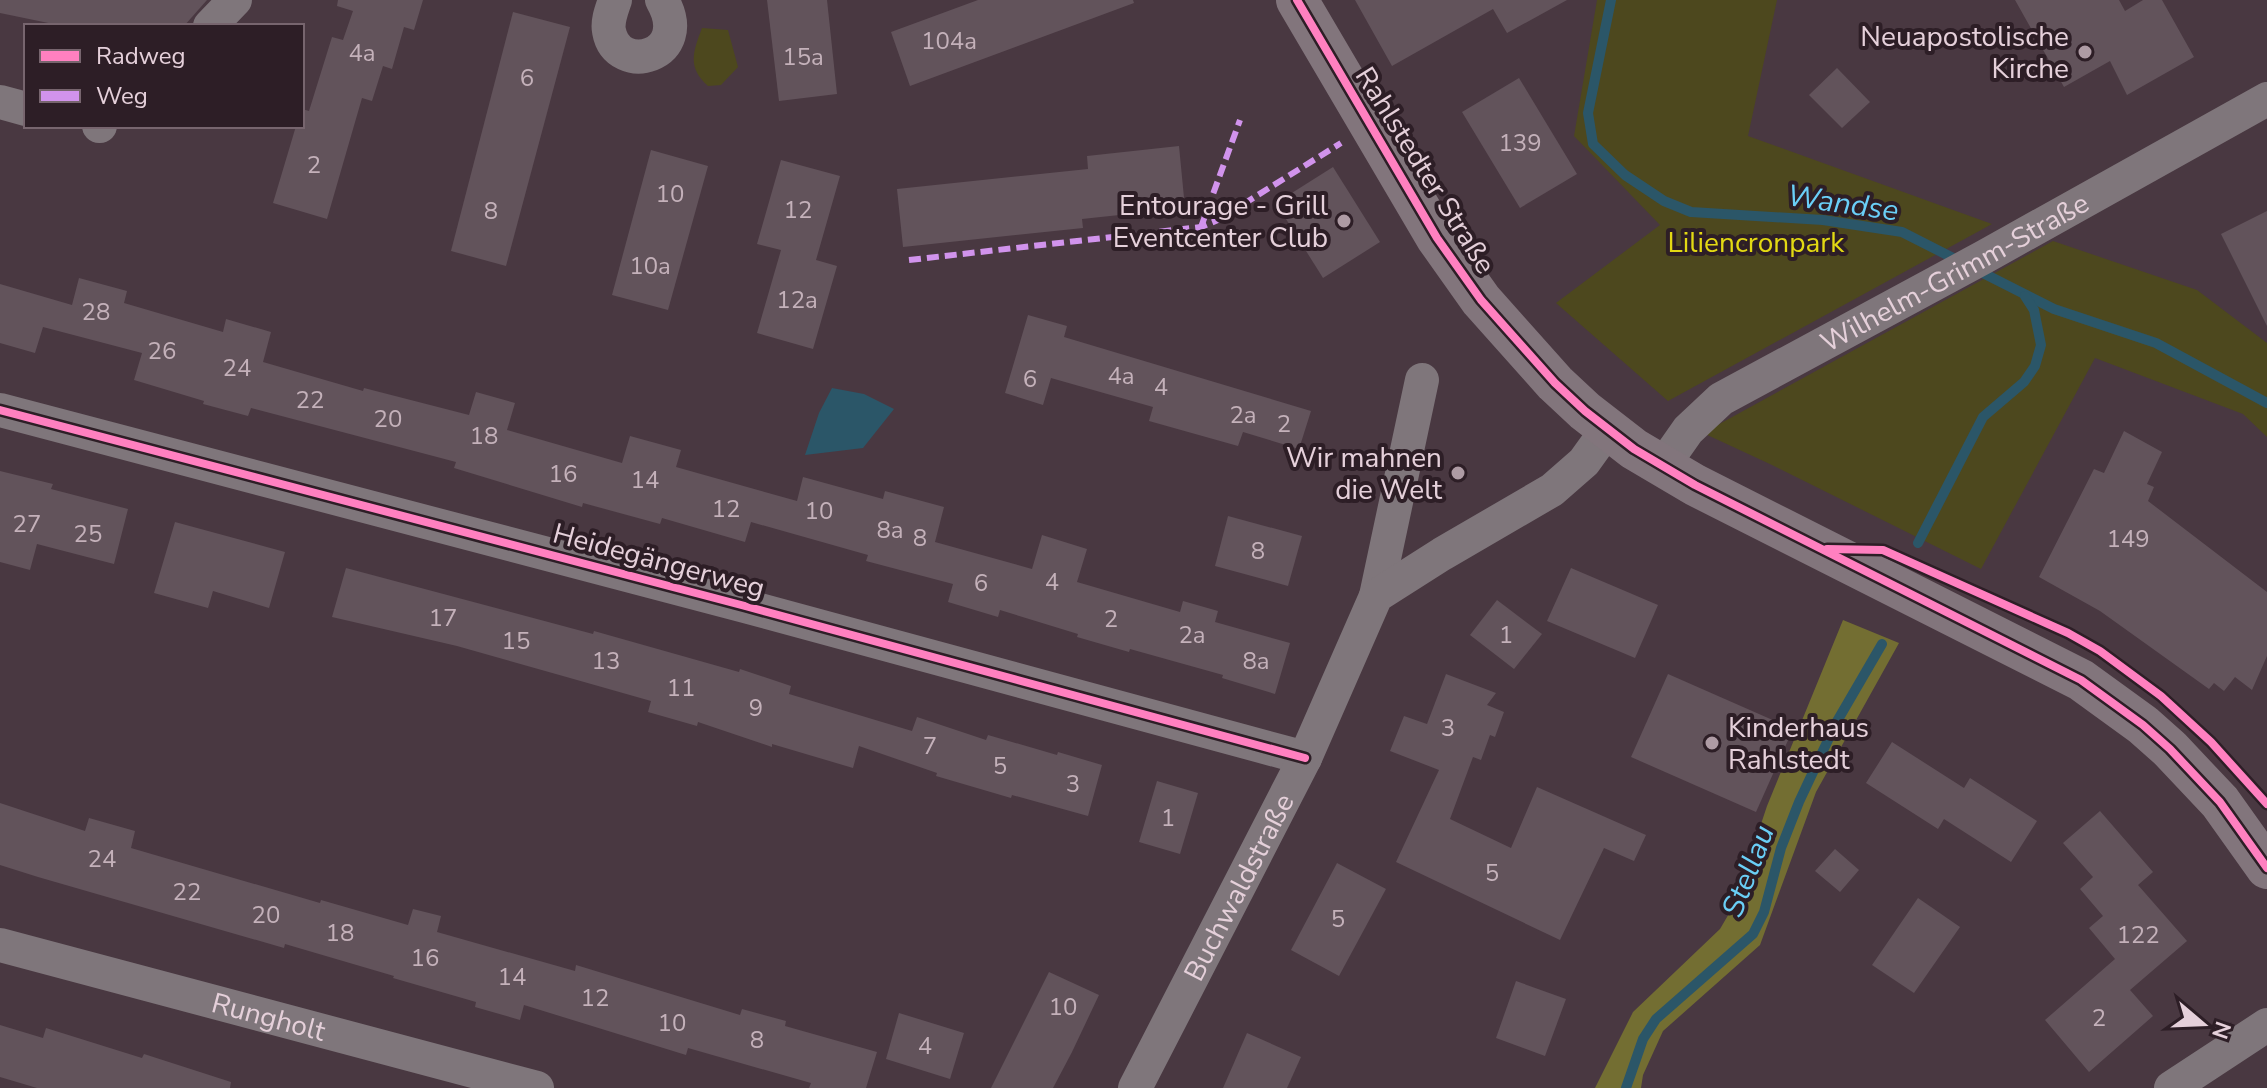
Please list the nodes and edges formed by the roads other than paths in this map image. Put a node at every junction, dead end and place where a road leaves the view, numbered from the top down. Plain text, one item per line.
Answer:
1 (235, 0) edge
2 (615, 0) edge
3 (662, 0) edge
4 (1297, 0) edge
5 (212, 24) edge
6 (2267, 99) edge
7 (0, 102) edge
8 (24, 108) edge
9 (1422, 380) dead end
10 (0, 410) edge
11 (1607, 430) junction
12 (1662, 467) junction
13 (1376, 596) junction
14 (1305, 758) junction
15 (2267, 868) edge
16 (0, 945) edge
17 (2267, 1025) edge
18 (537, 1088) edge
19 (1135, 1088) edge
20 (2171, 1088) edge

1 - 5 street
2 - 3 street
4 - 11 main road, Rahlstedter Straße
6 - 12 street, Wilhelm-Grimm-Straße
7 - 8 street
9 - 13 street, Buchwaldstraße
10 - 14 street, Heidegängerweg
11 - 12 main road, Rahlstedter Straße
11 - 13 street
12 - 15 main road, Rahlstedter Straße
13 - 14 street, Buchwaldstraße
14 - 19 street, Buchwaldstraße
16 - 18 street, Rungholt
17 - 20 street

